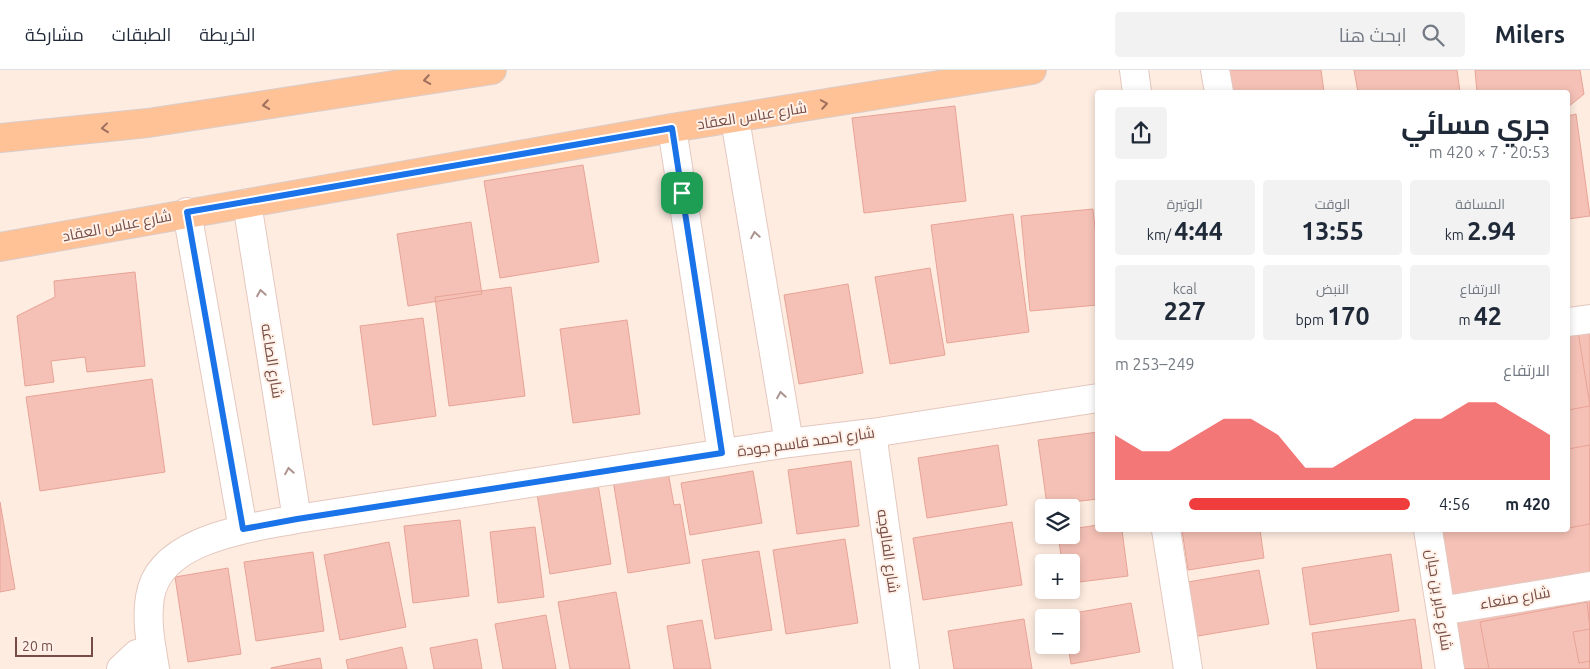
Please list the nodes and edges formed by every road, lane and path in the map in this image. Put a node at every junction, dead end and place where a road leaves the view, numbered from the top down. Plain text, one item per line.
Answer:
1 (492, 70) edge
2 (1032, 70) edge
3 (1134, 70) edge
4 (1215, 70) edge
5 (1137, 90) edge
6 (1219, 90) edge
7 (735, 119) junction
8 (672, 128) junction
9 (0, 138) edge
10 (247, 203) junction
11 (187, 212) junction
12 (0, 247) edge
13 (1590, 319) edge
14 (1570, 322) edge
15 (1095, 398) edge
16 (872, 433) junction
17 (789, 443) junction
18 (722, 453) junction
19 (297, 519) junction
20 (243, 529) junction
21 (1166, 532) edge
22 (1428, 532) edge
23 (1590, 586) edge
24 (1441, 611) junction
25 (154, 659) edge
26 (121, 669) edge
27 (904, 669) edge
28 (1188, 669) edge
29 (1450, 669) edge

1 -> 9 main road
7 -> 2 main road, شارع عباس العقاد
3 - 5 street
4 - 6 street
7 - 8 main road, شارع عباس العقاد
17 -> 7 street
8 - 10 main road, شارع عباس العقاد
8 - 18 street
10 - 11 main road, شارع عباس العقاد
19 -> 10 street, شارع الصاغه
11 - 12 main road, شارع عباس العقاد
11 - 20 street
13 - 14 street
15 - 16 street, شارع احمد قاسم جودة
16 - 17 street, شارع احمد قاسم جودة
16 - 27 street, شارع الفالوجه
17 - 18 street, شارع احمد قاسم جودة
18 - 19 street, شارع احمد قاسم جودة
19 - 20 street, شارع احمد قاسم جودة
20 - 25 street, شارع احمد قاسم جودة
21 - 28 street
22 - 24 street, شارع جابر بن حيان
23 - 24 street, شارع صنعاء
24 - 29 street, شارع جابر بن حيان
25 - 26 street

